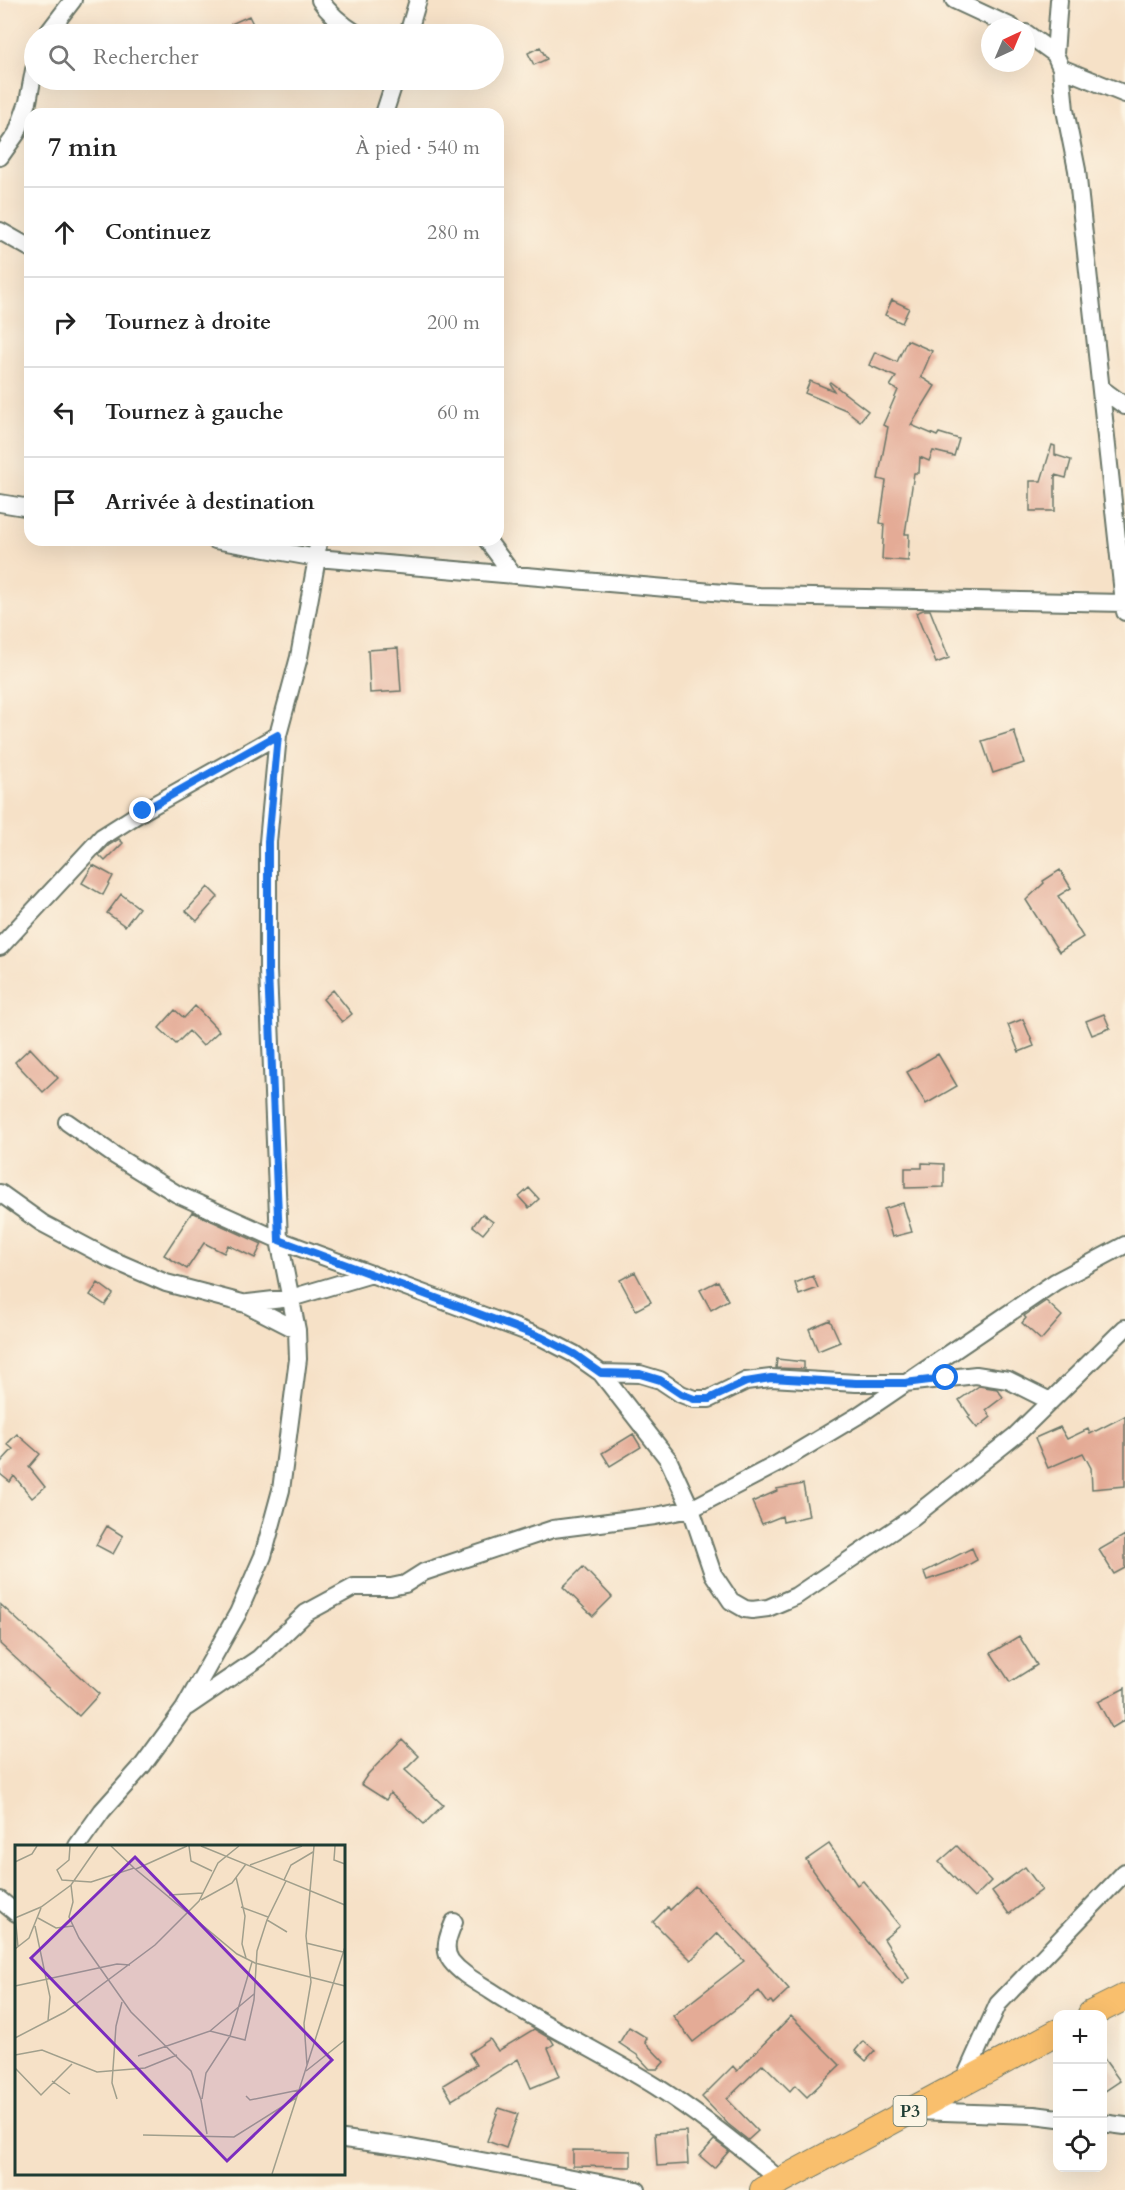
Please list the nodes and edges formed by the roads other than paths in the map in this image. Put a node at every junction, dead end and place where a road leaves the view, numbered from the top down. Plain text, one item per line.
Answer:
1 (74, 0) edge
2 (320, 0) edge
3 (418, 0) edge
4 (954, 0) edge
5 (1059, 0) edge
6 (993, 18) edge
7 (55, 24) edge
8 (342, 24) edge
9 (411, 24) edge
10 (1035, 41) edge
11 (1058, 61) junction
12 (30, 90) edge
13 (391, 90) edge
14 (1125, 94) edge
15 (26, 108) edge
16 (386, 108) edge
17 (24, 113) edge
18 (0, 157) edge
19 (0, 231) edge
20 (24, 245) edge
21 (1102, 389) junction
22 (1125, 406) edge
23 (0, 503) edge
24 (24, 507) edge
25 (249, 546) edge
26 (318, 546) edge
27 (491, 546) edge
28 (317, 558) junction
29 (513, 575) junction
30 (1124, 607) edge
31 (278, 735) junction
32 (0, 947) edge
33 (67, 1122) dead end
34 (0, 1193) edge
35 (279, 1240) junction
36 (1125, 1245) edge
37 (372, 1274) junction
38 (291, 1298) junction
39 (246, 1304) junction
40 (1125, 1328) edge
41 (297, 1329) junction
42 (601, 1373) junction
43 (905, 1383) junction
44 (1050, 1401) junction
45 (691, 1509) junction
46 (184, 1709) junction
47 (78, 1845) edge
48 (1125, 1872) edge
49 (0, 1900) edge
50 (15, 1912) edge
51 (454, 1922) dead end
52 (1125, 1997) edge
53 (1099, 2010) edge
54 (1053, 2035) edge
55 (963, 2082) junction
56 (910, 2111) junction
57 (1053, 2117) edge
58 (1107, 2124) edge
59 (1125, 2126) edge
60 (345, 2139) edge
61 (772, 2185) edge
62 (637, 2190) edge

1 - 7 street
2 - 8 street
3 - 9 street
4 - 6 street
5 - 11 street
10 - 11 street
11 - 14 street
11 - 21 street
12 - 15 street
13 - 16 street
17 - 18 street
19 - 20 street
21 - 22 street
21 - 30 street
23 - 24 street
25 - 28 street
26 - 28 street
27 - 29 street
28 - 29 street
28 - 31 street
29 - 30 street
31 - 32 street
31 - 35 street
33 - 35 street
34 - 39 street
35 - 37 street
35 - 38 street
36 - 43 street
37 - 38 street
37 - 42 street
38 - 39 street
38 - 41 street
39 - 41 street
40 - 44 street
41 - 46 street
42 - 43 street
42 - 45 street
43 - 44 street
43 - 45 street
44 - 45 street
45 - 46 street
46 - 47 street
48 - 55 street
49 - 50 street
51 - 61 street
52 - 53 main road
54 - 55 main road, P3
55 - 56 main road, P3
56 - 57 street
56 - 61 main road, P3
58 - 59 street
60 - 62 street

